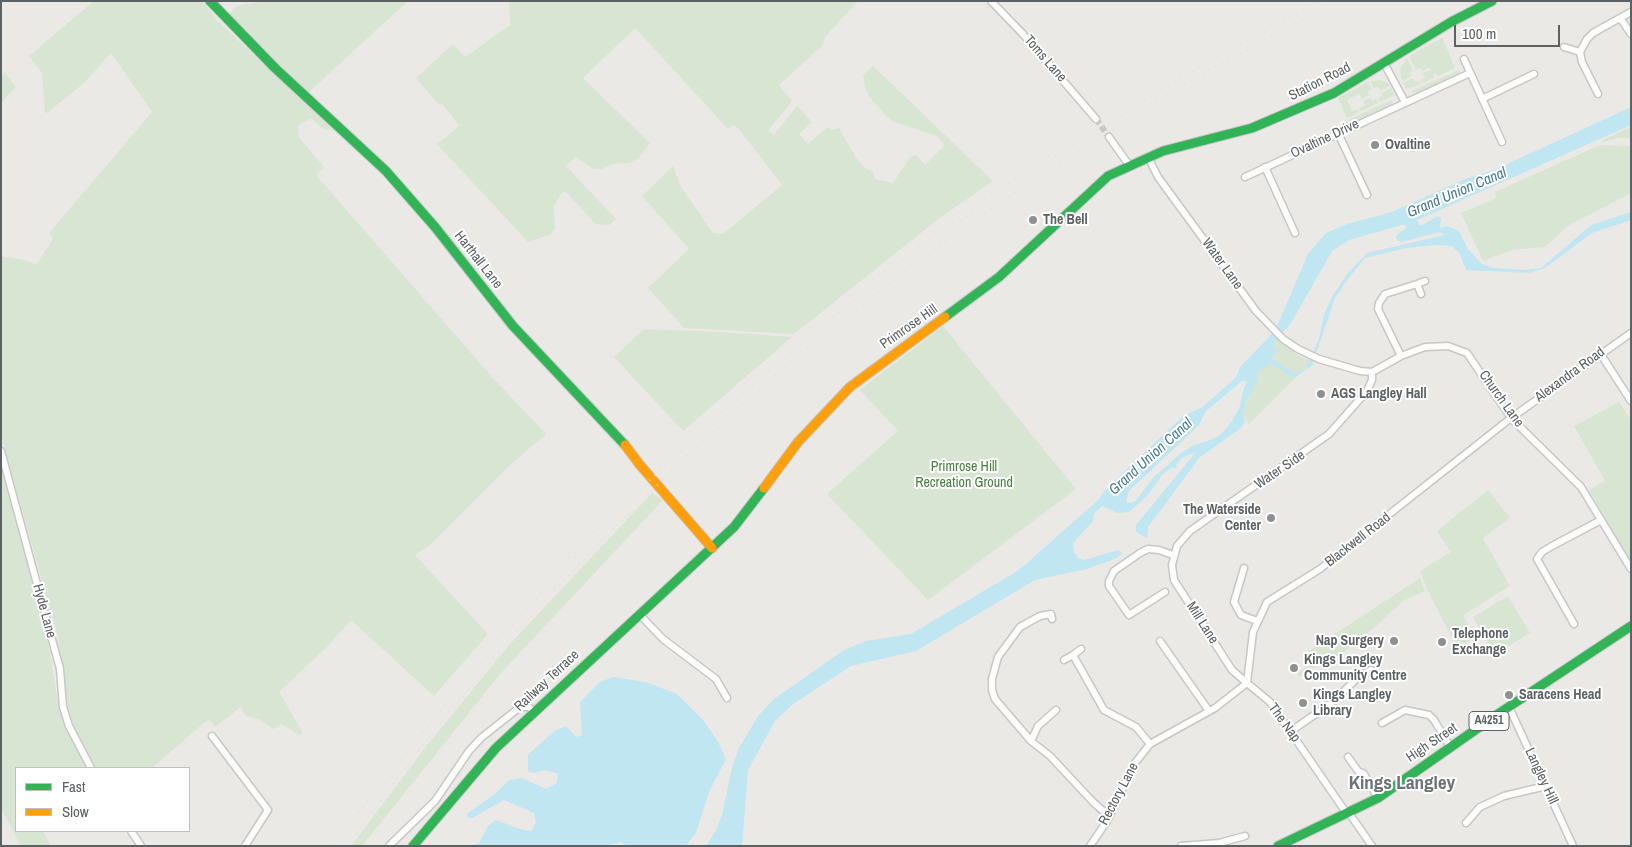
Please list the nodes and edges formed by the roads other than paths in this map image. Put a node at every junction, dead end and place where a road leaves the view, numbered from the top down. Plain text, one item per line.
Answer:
1 (210, 1) edge
2 (991, 1) edge
3 (1492, 1) edge
4 (1631, 12) edge
5 (1621, 19) junction
6 (1631, 34) edge
7 (1564, 47) dead end
8 (1580, 52) junction
9 (1464, 59) dead end
10 (1384, 63) junction
11 (1470, 73) junction
12 (1534, 74) dead end
13 (1598, 94) dead end
14 (1482, 99) junction
15 (1405, 102) junction
16 (1096, 119) tunnel mouth
17 (1338, 133) junction
18 (1109, 137) tunnel mouth
19 (1502, 142) dead end
20 (1148, 157) junction
21 (1129, 165) junction
22 (1265, 167) junction
23 (1245, 176) dead end
24 (1367, 195) dead end
25 (1295, 233) dead end
26 (1424, 281) dead end
27 (1417, 284) junction
28 (1421, 294) dead end
29 (1631, 333) edge
30 (1600, 353) junction
31 (1401, 356) junction
32 (1372, 372) junction
33 (1630, 397) edge
34 (1511, 418) junction
35 (1, 451) edge
36 (1601, 520) junction
37 (712, 548) junction
38 (1173, 555) junction
39 (1244, 568) dead end
40 (1631, 569) edge
41 (1165, 592) dead end
42 (1051, 614) dead end
43 (640, 615) junction
44 (1257, 621) junction
45 (1574, 624) dead end
46 (1631, 626) edge
47 (1160, 641) dead end
48 (1081, 649) dead end
49 (1072, 655) junction
50 (1064, 660) dead end
51 (1371, 670) dead end
52 (1247, 684) junction
53 (726, 698) dead end
54 (1509, 707) junction
55 (1056, 710) dead end
56 (1208, 711) junction
57 (534, 712) junction
58 (1382, 724) dead end
59 (1290, 731) junction
60 (212, 736) dead end
61 (1030, 741) junction
62 (1150, 744) junction
63 (1451, 748) junction
64 (1348, 757) dead end
65 (90, 767) edge
66 (1546, 786) junction
67 (1378, 798) junction
68 (1110, 813) junction
69 (1348, 813) junction
70 (1466, 823) dead end
71 (131, 832) edge
72 (1245, 836) dead end
73 (1190, 845) edge
74 (142, 846) edge
75 (246, 846) edge
76 (389, 846) edge
77 (413, 846) edge
78 (1090, 846) edge
79 (1181, 846) edge
80 (1278, 846) edge
81 (1372, 846) edge
82 (1573, 846) edge

1 - 37 street, Harthall Lane
2 - 16 street, Toms Lane
3 - 10 street, Station Road
4 - 5 street
5 - 6 street
5 - 8 street
7 - 8 street
8 - 13 street
9 - 11 street
10 - 15 street
10 - 20 street, Station Road
11 - 14 street
11 - 15 street, Ovaltine Drive
12 - 14 street
14 - 19 street
15 - 17 street, Ovaltine Drive
17 - 22 street, Ovaltine Drive
17 - 24 street
18 - 21 street
20 - 21 street, Primrose Hill
20 - 32 street, Water Lane
21 - 37 street, Primrose Hill
22 - 23 street, Ovaltine Drive
22 - 25 street
26 - 27 street
27 - 28 street
27 - 31 street
29 - 30 street, Alexandra Road
30 - 33 street
30 - 34 street, Alexandra Road
31 - 32 street, Church Lane
31 - 34 street, Church Lane
32 - 38 street, Water Side
34 - 36 street, Church Lane
34 - 44 street, Blackwell Road
35 - 65 street, Hyde Lane
36 - 40 street, Church Lane
36 - 45 street
37 - 43 street, Railway Terrace
38 - 41 street
38 - 52 street, Mill Lane
39 - 44 street
42 - 61 street
43 - 53 street
43 - 57 street, Railway Terrace
44 - 52 street, Blackwell Road
46 - 54 street, High Street / A4251
47 - 56 street
48 - 49 street
49 - 50 street
49 - 62 street
51 - 59 street
52 - 56 street
52 - 59 street, The Nap
54 - 63 street, High Street / A4251
54 - 66 street, Langley Hill
55 - 61 street
56 - 62 street
57 - 76 street
57 - 77 street, Railway Terrace
58 - 63 street
59 - 69 street, The Nap
60 - 75 street
61 - 68 street
62 - 68 street, Rectory Lane
63 - 67 street, High Street / A4251
64 - 67 street
66 - 70 street
66 - 82 street, Langley Hill
67 - 69 street, High Street / A4251
68 - 78 street, Rectory Lane
69 - 80 street, A4251
69 - 81 street, The Nap
71 - 74 street
72 - 73 street
73 - 79 street

